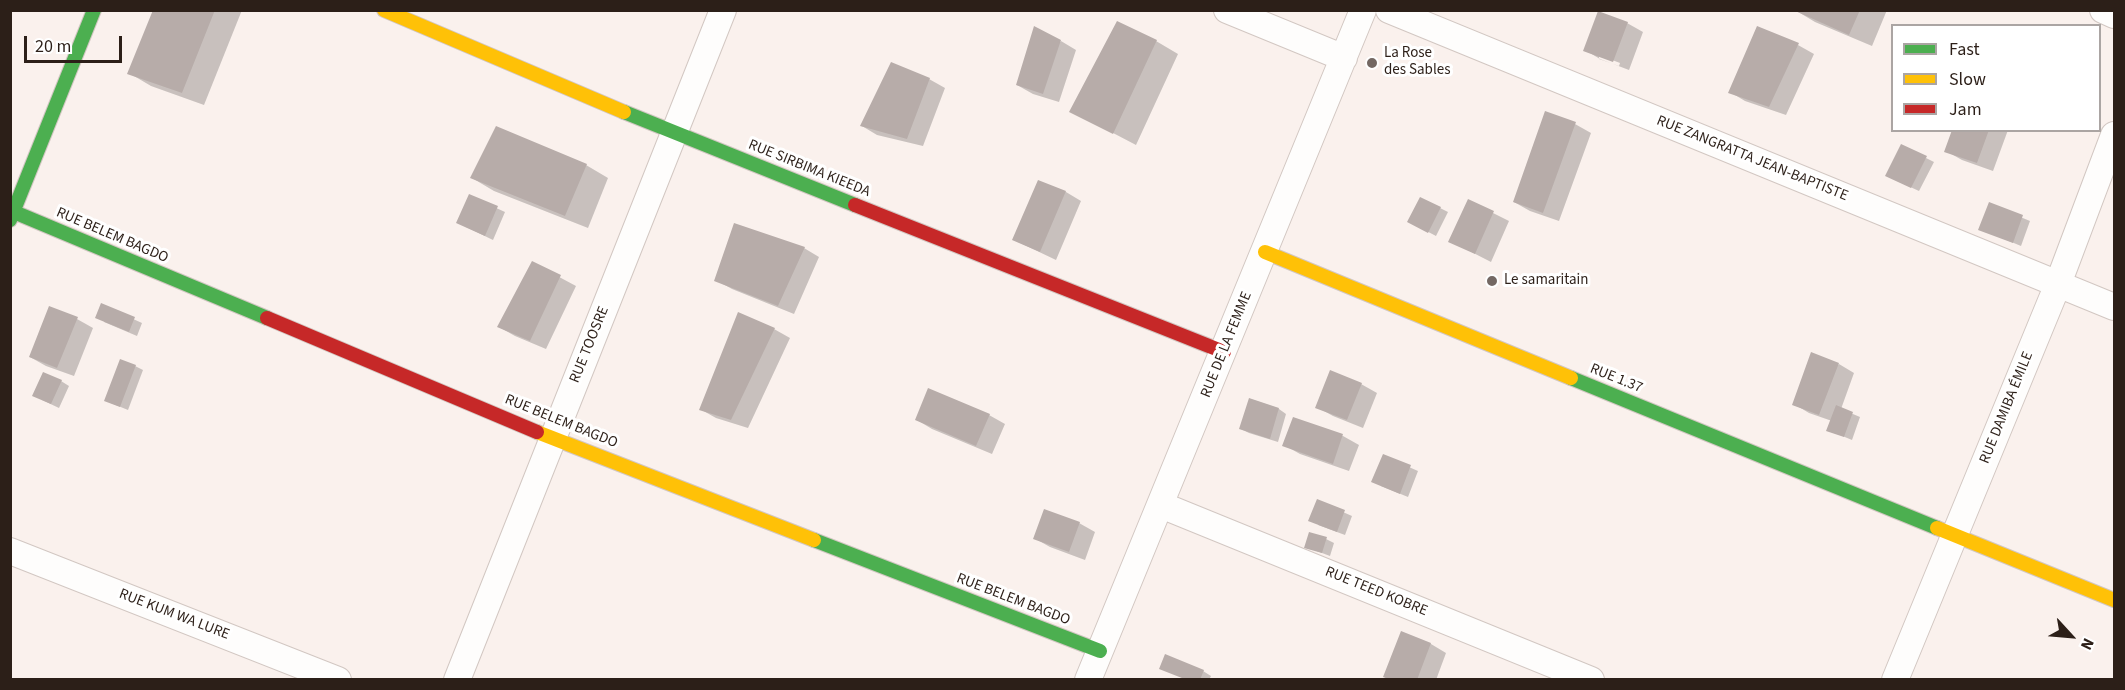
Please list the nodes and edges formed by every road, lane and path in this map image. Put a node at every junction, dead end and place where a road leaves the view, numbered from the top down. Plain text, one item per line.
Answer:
1 (94, 10) edge
2 (384, 10) edge
3 (723, 10) edge
4 (1227, 10) edge
5 (1363, 10) edge
6 (1389, 10) edge
7 (2103, 10) edge
8 (2115, 15) edge
9 (1344, 58) junction
10 (675, 134) junction
11 (2115, 135) edge
12 (20, 171) edge
13 (12, 216) edge
14 (1265, 252) junction
15 (2058, 284) junction
16 (2115, 307) edge
17 (1224, 352) junction
18 (552, 438) junction
19 (1161, 505) junction
20 (1954, 535) junction
21 (10, 551) edge
22 (2115, 600) edge
23 (1100, 651) junction
24 (338, 680) edge
25 (457, 680) edge
26 (1088, 680) edge
27 (1591, 680) edge
28 (1895, 680) edge

1 - 12 street
2 - 10 street, RUE SIRBIMA KIEEDA
3 - 10 street, RUE TOOSRE
4 - 9 street
5 - 9 street, RUE DE LA FEMME
6 - 15 street, RUE ZANGRATTA JEAN-BAPTISTE
7 - 8 street
9 - 14 street, RUE DE LA FEMME
10 - 17 street, RUE SIRBIMA KIEEDA
10 - 18 street, RUE TOOSRE
11 - 15 street, RUE DAMIBA ÉMILE
12 - 13 street
13 - 18 street, RUE BELEM BAGDO
14 - 17 street, RUE DE LA FEMME
14 - 20 street, RUE 1.37
15 - 16 street, RUE ZANGRATTA JEAN-BAPTISTE
15 - 20 street, RUE DAMIBA ÉMILE
17 - 19 street, RUE DE LA FEMME
18 - 23 street, RUE BELEM BAGDO
18 - 25 street, RUE TOOSRE
19 - 23 street, RUE DE LA FEMME
19 - 27 street, RUE TEED KOBRE
20 - 22 street, RUE 1.37
20 - 28 street, RUE DAMIBA ÉMILE
21 - 24 street, RUE KUM WA LURE
23 - 26 street, RUE DE LA FEMME

